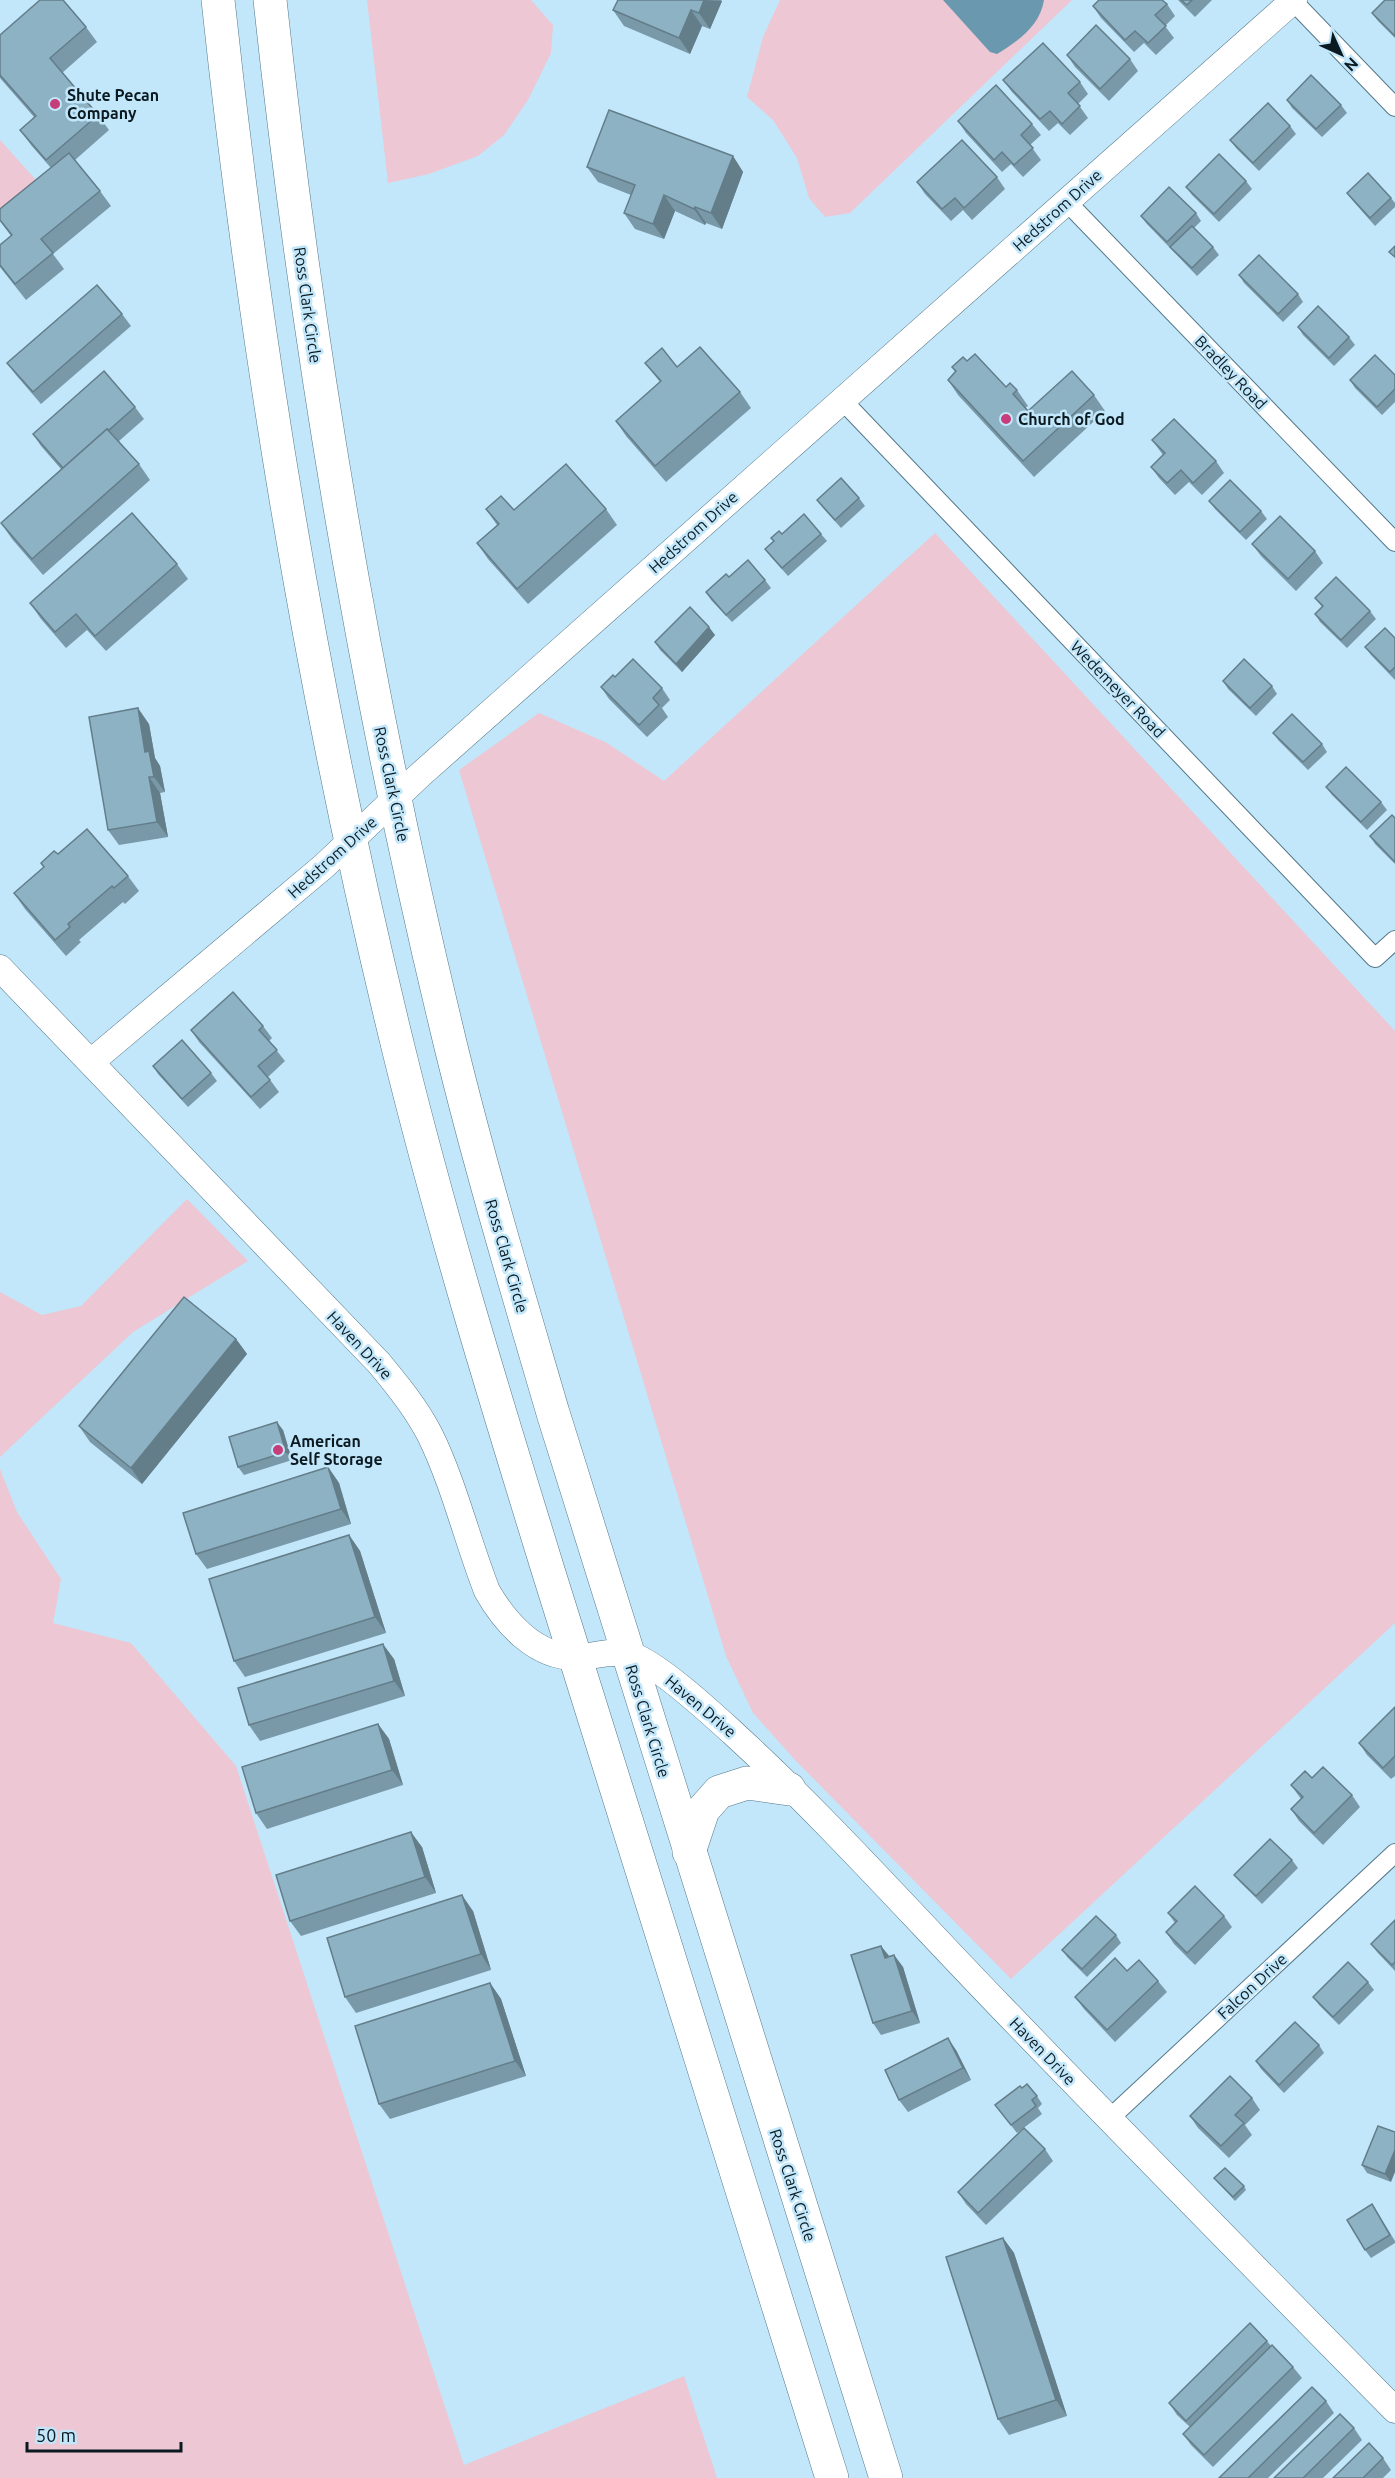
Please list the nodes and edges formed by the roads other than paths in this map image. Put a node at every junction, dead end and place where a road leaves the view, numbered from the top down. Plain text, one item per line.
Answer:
1 (218, 0) edge
2 (270, 0) edge
3 (1293, 0) edge
4 (1395, 106) edge
5 (1067, 202) junction
6 (842, 400) junction
7 (1395, 542) edge
8 (394, 799) junction
9 (350, 842) junction
10 (1395, 940) edge
11 (0, 968) edge
12 (91, 1062) junction
13 (627, 1653) junction
14 (574, 1657) junction
15 (789, 1789) junction
16 (689, 1852) junction
17 (1395, 1853) edge
18 (1109, 2119) junction
19 (831, 2302) junction
20 (782, 2318) junction
21 (1395, 2410) edge
22 (832, 2478) edge
23 (886, 2478) edge

1 - 9 highway
2 - 8 highway, Ross Clark Circle
3 - 4 street
3 - 5 street, Hedstrom Drive
5 - 6 street, Hedstrom Drive
5 - 7 street, Bradley Road
6 - 8 street, Hedstrom Drive
6 - 10 street, Wedemeyer Road
8 - 9 street, Hedstrom Drive
8 - 13 highway, Ross Clark Circle
9 - 12 street, Hedstrom Drive
9 - 14 highway
11 - 12 street, Haven Drive
12 - 14 street, Haven Drive
13 - 14 street, Haven Drive
13 - 15 street, Haven Drive
13 - 16 highway, Ross Clark Circle
14 - 20 highway
15 - 16 highway
15 - 18 street, Haven Drive
16 - 19 highway, Ross Clark Circle
17 - 18 street, Falcon Drive
18 - 21 street, Haven Drive
19 - 20 highway
19 - 23 highway, Ross Clark Circle
20 - 22 highway

